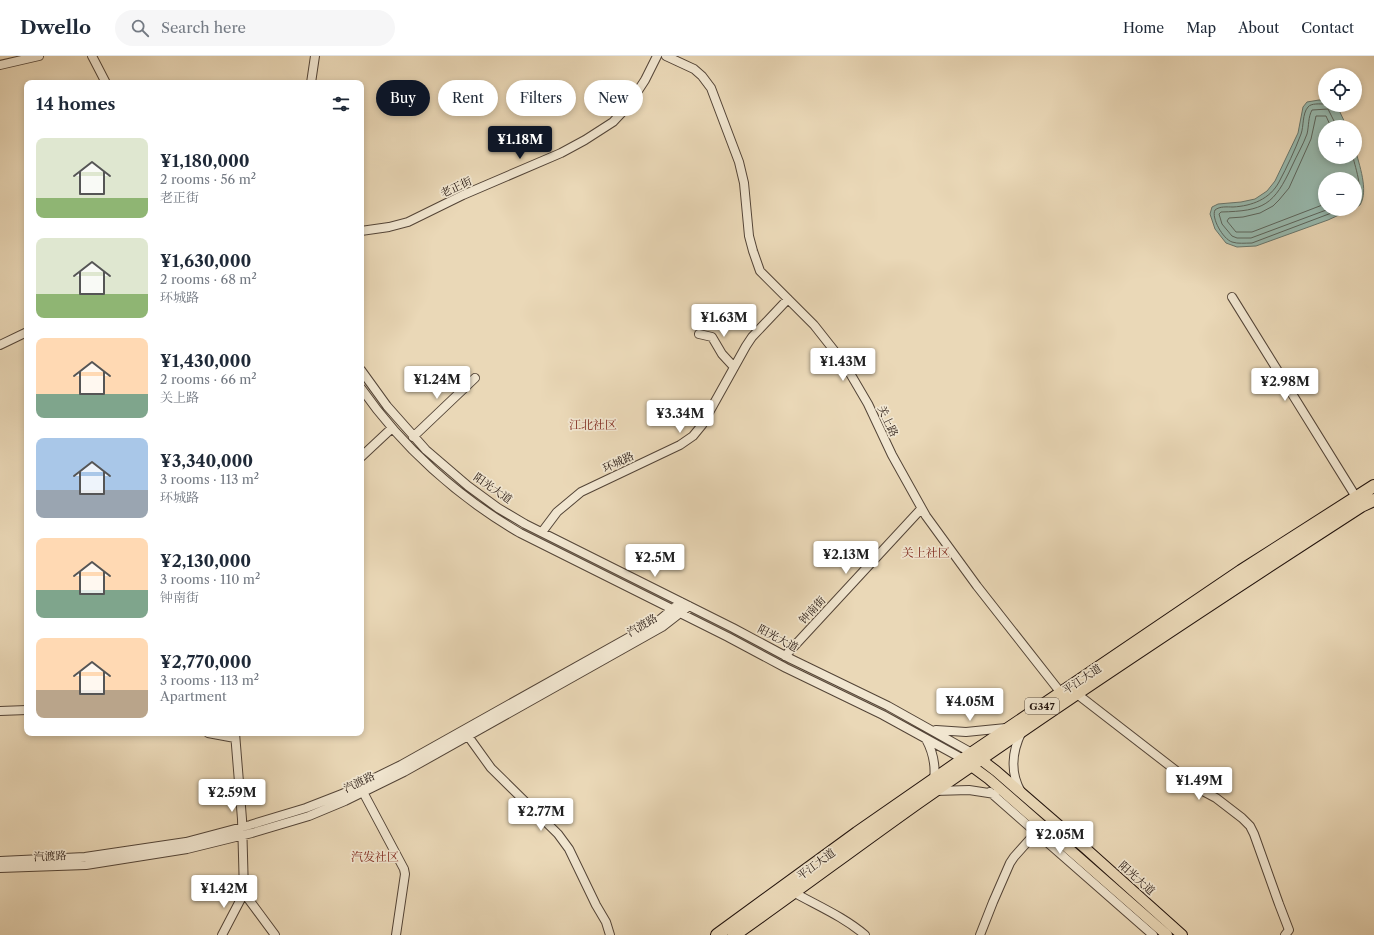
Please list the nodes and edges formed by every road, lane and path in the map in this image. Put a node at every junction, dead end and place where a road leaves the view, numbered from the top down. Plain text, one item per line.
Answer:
1 (38, 56) edge
2 (92, 56) edge
3 (315, 56) edge
4 (657, 56) edge
5 (666, 56) edge
6 (0, 65) edge
7 (104, 80) edge
8 (311, 80) edge
9 (364, 231) edge
10 (1232, 297) dead end
11 (788, 299) junction
12 (24, 333) edge
13 (699, 334) dead end
14 (0, 345) edge
15 (734, 367) junction
16 (364, 374) edge
17 (475, 378) dead end
18 (364, 392) edge
19 (392, 428) junction
20 (414, 437) junction
21 (364, 454) edge
22 (1374, 486) edge
23 (1356, 497) junction
24 (1374, 500) edge
25 (921, 508) junction
26 (542, 532) junction
27 (685, 604) junction
28 (676, 611) junction
29 (785, 656) junction
30 (1061, 692) junction
31 (1077, 694) junction
32 (24, 710) edge
33 (0, 711) edge
34 (1010, 727) junction
35 (930, 729) junction
36 (1022, 731) junction
37 (235, 736) edge
38 (468, 736) junction
39 (926, 738) junction
40 (972, 759) junction
41 (934, 785) junction
42 (363, 792) junction
43 (990, 792) junction
44 (1023, 795) junction
45 (1012, 799) junction
46 (1039, 829) junction
47 (242, 831) junction
48 (0, 861) edge
49 (0, 868) edge
50 (793, 892) junction
51 (244, 893) junction
52 (222, 935) edge
53 (275, 935) edge
54 (396, 935) edge
55 (610, 935) edge
56 (717, 935) edge
57 (734, 935) edge
58 (865, 935) edge
59 (980, 935) edge
60 (1153, 935) edge
61 (1167, 935) edge
62 (1182, 935) edge
63 (1285, 935) edge

1 - 6 street
2 - 7 street
3 - 8 street
4 - 9 street, 老正街
5 - 11 street, 关上路
10 - 23 street
11 - 15 street, 环城路
11 - 25 street, 关上路
12 - 14 street
13 - 15 street
15 - 26 street, 环城路
16 - 20 street, 阳光大道
17 - 20 street
18 - 19 street, 阳光大道
19 - 21 street
19 - 28 street, 阳光大道
20 - 26 street, 阳光大道
22 - 23 highway, 平江大道 / G347
23 - 30 highway, 平江大道 / G347
24 - 31 highway, 平江大道 / G347
25 - 29 street, 钟南街
25 - 30 street, 关上路
26 - 27 street, 阳光大道
27 - 28 street, 汽渡路
27 - 29 street, 阳光大道
28 - 38 street, 汽渡路
28 - 39 street, 阳光大道
28 - 47 street, 汽渡路
29 - 35 street, 阳光大道
30 - 34 highway, 平江大道 / G347
31 - 36 highway, 平江大道 / G347
31 - 63 street
32 - 33 street
34 - 35 street
34 - 40 highway, 平江大道 / G347
35 - 40 street, 阳光大道
36 - 40 highway, 平江大道 / G347
36 - 44 street
37 - 47 street
38 - 42 street, 汽渡路
38 - 55 street
39 - 40 street, 阳光大道
39 - 41 street
40 - 41 highway, 平江大道 / G347
40 - 44 main road, 阳光大道
40 - 45 main road, 阳光大道
41 - 43 street
41 - 50 highway, 平江大道 / G347
41 - 56 highway, 平江大道 / G347
42 - 47 street, 汽渡路
42 - 54 street
43 - 45 street
43 - 46 street
44 - 62 main road, 阳光大道
45 - 46 main road, 阳光大道
46 - 59 street
46 - 60 street
46 - 61 main road, 阳光大道
47 - 48 street, 汽渡路
47 - 49 street, 汽渡路
47 - 51 street
50 - 57 highway, 平江大道 / G347
50 - 58 street
51 - 52 street
51 - 53 street

